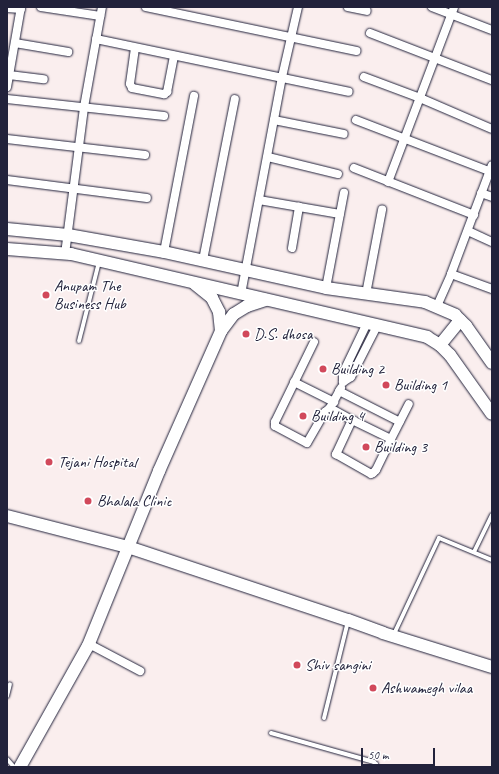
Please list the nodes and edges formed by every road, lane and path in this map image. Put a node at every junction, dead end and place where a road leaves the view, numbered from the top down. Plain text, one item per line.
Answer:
1 (41, 7) edge
2 (102, 7) edge
3 (146, 7) edge
4 (298, 7) edge
5 (348, 7) edge
6 (432, 7) edge
7 (7, 8) edge
8 (21, 8) edge
9 (366, 11) dead end
10 (453, 11) edge
11 (100, 16) junction
12 (492, 30) edge
13 (370, 32) dead end
14 (292, 37) junction
15 (96, 39) junction
16 (12, 46) edge
17 (135, 48) junction
18 (356, 51) dead end
19 (68, 52) dead end
20 (174, 56) junction
21 (436, 57) junction
22 (9, 75) junction
23 (282, 77) junction
24 (364, 77) dead end
25 (44, 79) dead end
26 (492, 80) edge
27 (7, 87) edge
28 (349, 92) dead end
29 (194, 96) dead end
30 (420, 98) junction
31 (7, 99) edge
32 (235, 99) dead end
33 (84, 107) junction
34 (164, 116) dead end
35 (274, 120) junction
36 (356, 120) dead end
37 (492, 129) edge
38 (344, 134) dead end
39 (7, 139) edge
40 (404, 139) junction
41 (79, 149) junction
42 (145, 155) dead end
43 (268, 157) junction
44 (354, 168) dead end
45 (491, 168) edge
46 (338, 174) dead end
47 (7, 180) edge
48 (388, 182) junction
49 (73, 188) junction
50 (481, 193) junction
51 (344, 194) dead end
52 (492, 197) edge
53 (147, 198) dead end
54 (260, 200) junction
55 (299, 207) junction
56 (382, 210) dead end
57 (340, 214) junction
58 (474, 215) junction
59 (7, 229) edge
60 (468, 231) junction
61 (68, 235) junction
62 (492, 242) edge
63 (292, 248) dead end
64 (7, 249) edge
65 (164, 252) junction
66 (65, 254) junction
67 (203, 260) junction
68 (100, 261) junction
69 (246, 271) junction
70 (451, 274) junction
71 (193, 282) junction
72 (326, 288) junction
73 (492, 290) edge
74 (241, 294) junction
75 (366, 294) junction
76 (266, 300) junction
77 (437, 306) junction
78 (460, 320) junction
79 (372, 324) junction
80 (221, 331) junction
81 (80, 341) dead end
82 (314, 342) dead end
83 (440, 345) junction
84 (492, 363) edge
85 (294, 382) junction
86 (339, 392) junction
87 (409, 404) dead end
88 (332, 405) junction
89 (492, 414) edge
90 (352, 420) junction
91 (400, 422) junction
92 (391, 439) junction
93 (492, 515) edge
94 (7, 516) edge
95 (128, 548) junction
96 (474, 552) junction
97 (492, 560) edge
98 (348, 620) junction
99 (393, 636) junction
100 (89, 644) junction
101 (492, 667) edge
102 (140, 671) dead end
103 (10, 684) dead end
104 (7, 696) edge
105 (324, 718) dead end
106 (271, 733) dead end
107 (7, 759) edge
108 (14, 767) edge
109 (20, 767) edge
110 (376, 767) edge

1 - 11 street
2 - 11 street
3 - 14 street
4 - 14 street
5 - 9 street
6 - 10 street
7 - 8 street
8 - 16 street
10 - 12 street
10 - 21 street
11 - 15 street
13 - 21 street
14 - 18 street
14 - 23 street
15 - 17 street
15 - 33 street
16 - 19 street
16 - 22 street
17 - 20 street
17 - 20 street
20 - 23 street
21 - 26 street
21 - 30 street
22 - 25 street
22 - 27 street
23 - 28 street
23 - 35 street
24 - 30 street
29 - 65 street
30 - 37 street
30 - 40 street
31 - 33 street
32 - 67 street
33 - 34 street
33 - 41 street
35 - 38 street
35 - 43 street
36 - 40 street
39 - 41 street
40 - 45 street
40 - 48 street
41 - 42 street
41 - 49 street
43 - 46 street
43 - 54 street
44 - 48 street
45 - 50 street
47 - 49 street
48 - 58 street
49 - 53 street
49 - 61 street
50 - 52 street
50 - 58 street
51 - 57 street
54 - 55 street
54 - 69 street
55 - 57 street
55 - 63 street
56 - 75 street
57 - 72 street
58 - 60 street
59 - 61 street
60 - 62 street
60 - 70 street
61 - 65 street
61 - 66 street
64 - 66 street
65 - 67 street
66 - 68 street
67 - 69 street
68 - 71 street
68 - 81 lane
69 - 72 street
69 - 74 street
70 - 73 street
70 - 77 street
71 - 74 street
71 - 80 street
72 - 75 street
74 - 76 street
75 - 77 street
76 - 79 street
76 - 80 street
77 - 78 street
78 - 83 street
78 - 84 street
79 - 83 street
79 - 86 street
80 - 95 street
82 - 85 street
83 - 89 street
85 - 88 street
85 - 88 street
86 - 88 street
86 - 91 street
87 - 91 street
88 - 90 street
90 - 92 street
90 - 92 street
91 - 92 street
93 - 96 lane
94 - 95 street
95 - 98 street
95 - 100 street
96 - 97 lane
96 - 99 lane
98 - 99 street
98 - 105 lane
99 - 101 street
100 - 102 street
100 - 109 street
103 - 104 lane
106 - 110 lane
107 - 108 lane

